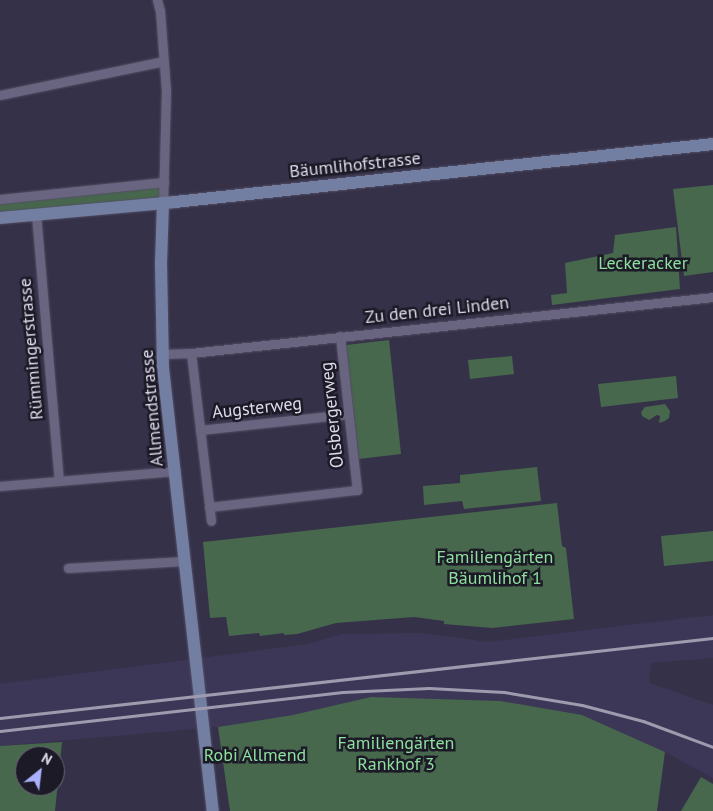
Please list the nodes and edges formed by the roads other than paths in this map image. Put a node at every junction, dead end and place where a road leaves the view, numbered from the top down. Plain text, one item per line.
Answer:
1 (157, 0) edge
2 (164, 61) junction
3 (0, 95) edge
4 (713, 144) edge
5 (164, 182) junction
6 (0, 200) edge
7 (163, 203) junction
8 (36, 214) junction
9 (0, 218) edge
10 (713, 296) edge
11 (340, 336) junction
12 (191, 353) junction
13 (164, 354) junction
14 (348, 414) junction
15 (200, 430) junction
16 (174, 471) junction
17 (59, 480) junction
18 (0, 486) edge
19 (209, 507) junction
20 (210, 521) dead end
21 (184, 561) junction
22 (68, 568) dead end
23 (213, 811) edge

1 - 2 street, Allmendstrasse
2 - 3 street
2 - 5 street, Allmendstrasse
4 - 7 main road, Bäumlihofstrasse
5 - 6 street
5 - 7 street, Allmendstrasse
7 - 8 main road, Bäumlihofstrasse
7 - 13 main road, Allmendstrasse
8 - 9 main road, Bäumlihofstrasse
8 - 17 street, Rümmingerstrasse
10 - 11 street, Zu den drei Linden
11 - 12 street, Zu den drei Linden
11 - 14 street, Olsbergerweg
12 - 13 street, Zu den drei Linden
12 - 15 street
13 - 16 main road, Allmendstrasse
14 - 15 street, Augsterweg
14 - 19 street, Olsbergerweg
15 - 19 street
16 - 17 street
16 - 21 main road, Allmendstrasse
17 - 18 street
19 - 20 street
21 - 22 street
21 - 23 main road, Allmendstrasse

